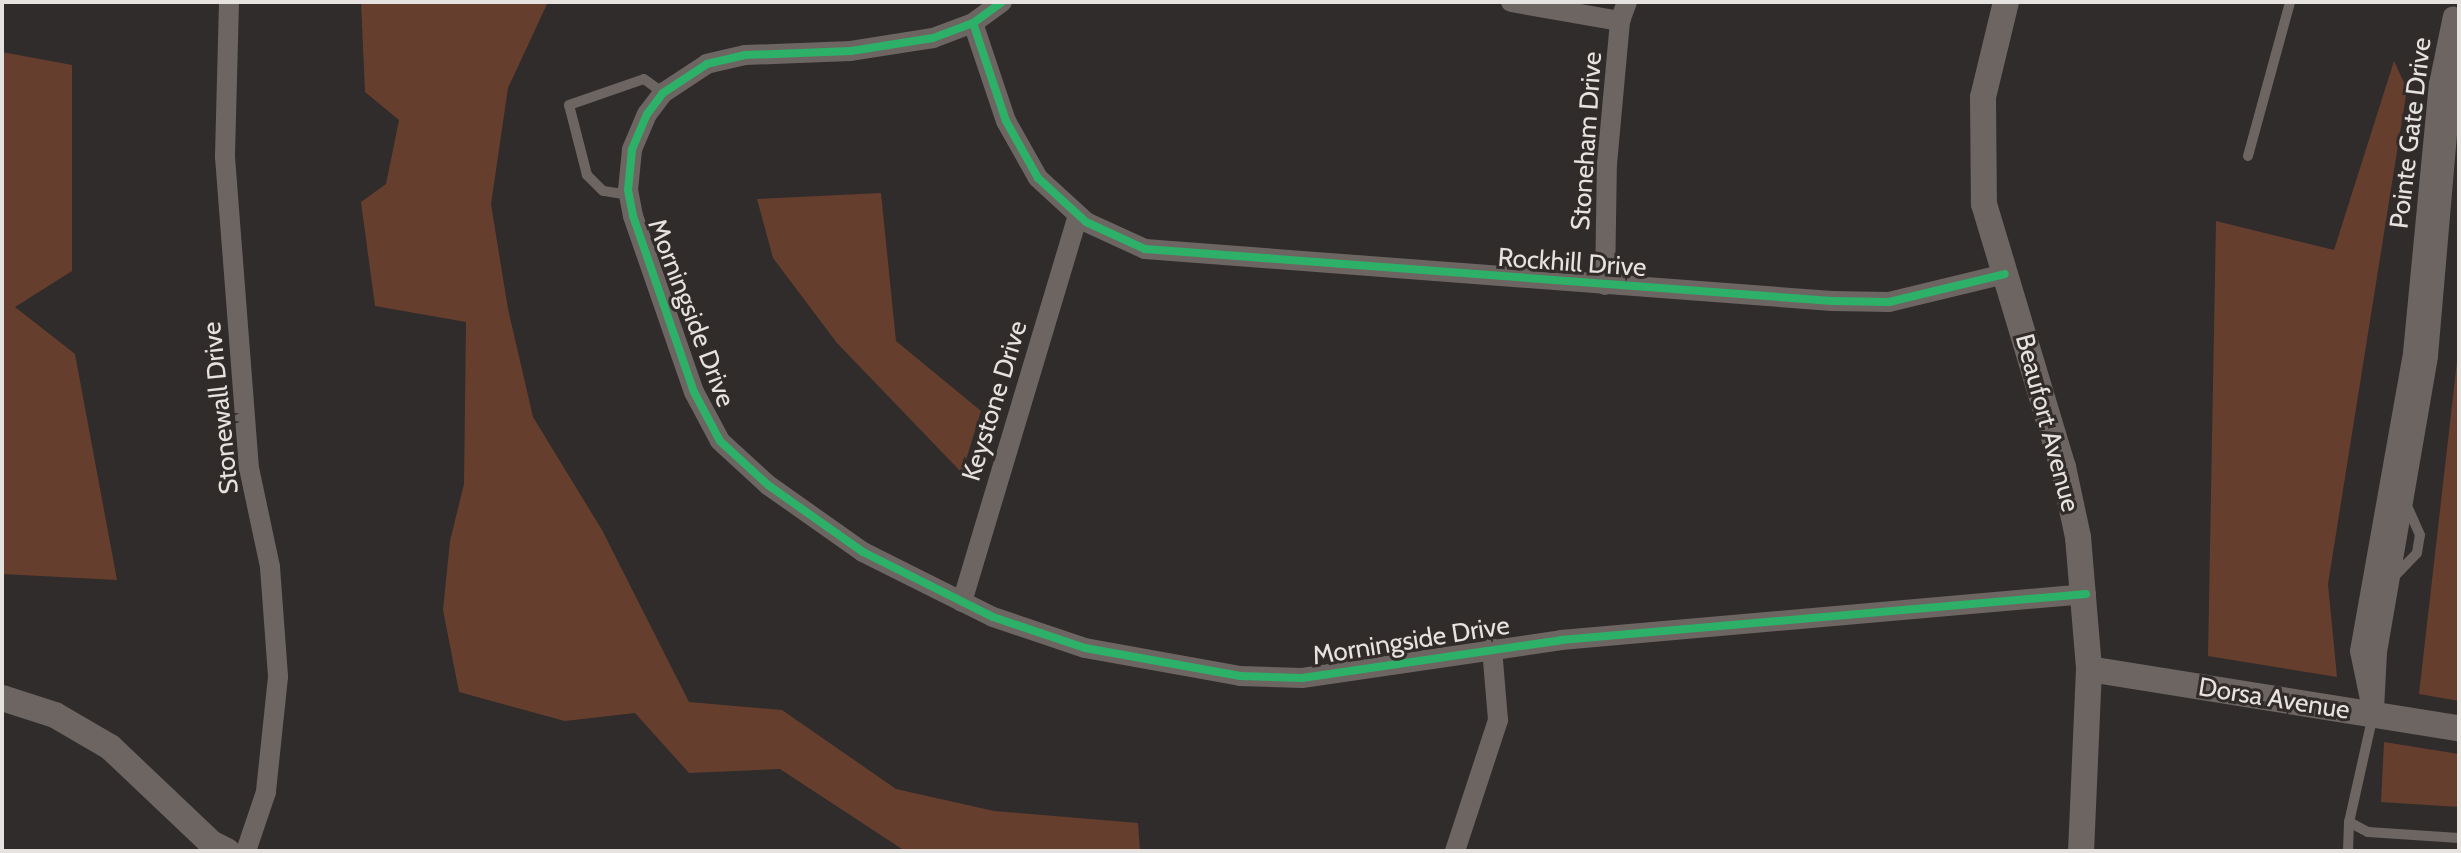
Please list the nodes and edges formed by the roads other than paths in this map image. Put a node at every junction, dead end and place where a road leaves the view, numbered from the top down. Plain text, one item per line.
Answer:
1 (229, 2) edge
2 (1002, 2) edge
3 (1511, 2) edge
4 (2006, 2) edge
5 (2290, 2) edge
6 (2452, 9) edge
7 (1624, 11) edge
8 (973, 23) junction
9 (663, 93) junction
10 (2248, 156) dead end
11 (629, 195) junction
12 (1078, 216) junction
13 (2005, 274) junction
14 (1605, 285) junction
15 (2086, 594) junction
16 (962, 602) junction
17 (1492, 648) junction
18 (2089, 669) junction
19 (2, 698) edge
20 (2373, 714) junction
21 (2459, 728) edge
22 (2349, 822) junction
23 (2459, 838) edge
24 (227, 851) edge
25 (246, 851) edge
26 (1455, 851) edge
27 (2081, 851) edge
28 (2348, 851) edge

1 - 25 street, Stonewall Drive
2 - 8 street, Morningside Drive
3 - 7 street
4 - 13 street, Beaufort Avenue
5 - 10 lane
6 - 20 street, Pointe Gate Drive
6 - 20 street, Pointe Gate Drive
7 - 14 street, Stoneham Drive
8 - 9 street, Morningside Drive
8 - 12 street, Rockhill Drive
9 - 11 street, Morningside Drive
9 - 11 lane
11 - 16 street, Morningside Drive
12 - 14 street, Rockhill Drive
12 - 16 street, Keystone Drive
13 - 14 street, Rockhill Drive
13 - 15 street, Beaufort Avenue
15 - 17 street, Morningside Drive
15 - 18 street, Beaufort Avenue
16 - 17 street, Morningside Drive
17 - 26 street
18 - 20 street, Dorsa Avenue
18 - 27 street, Beaufort Avenue
19 - 24 street
20 - 21 street, Dorsa Avenue
20 - 22 lane
22 - 23 lane
22 - 28 lane

